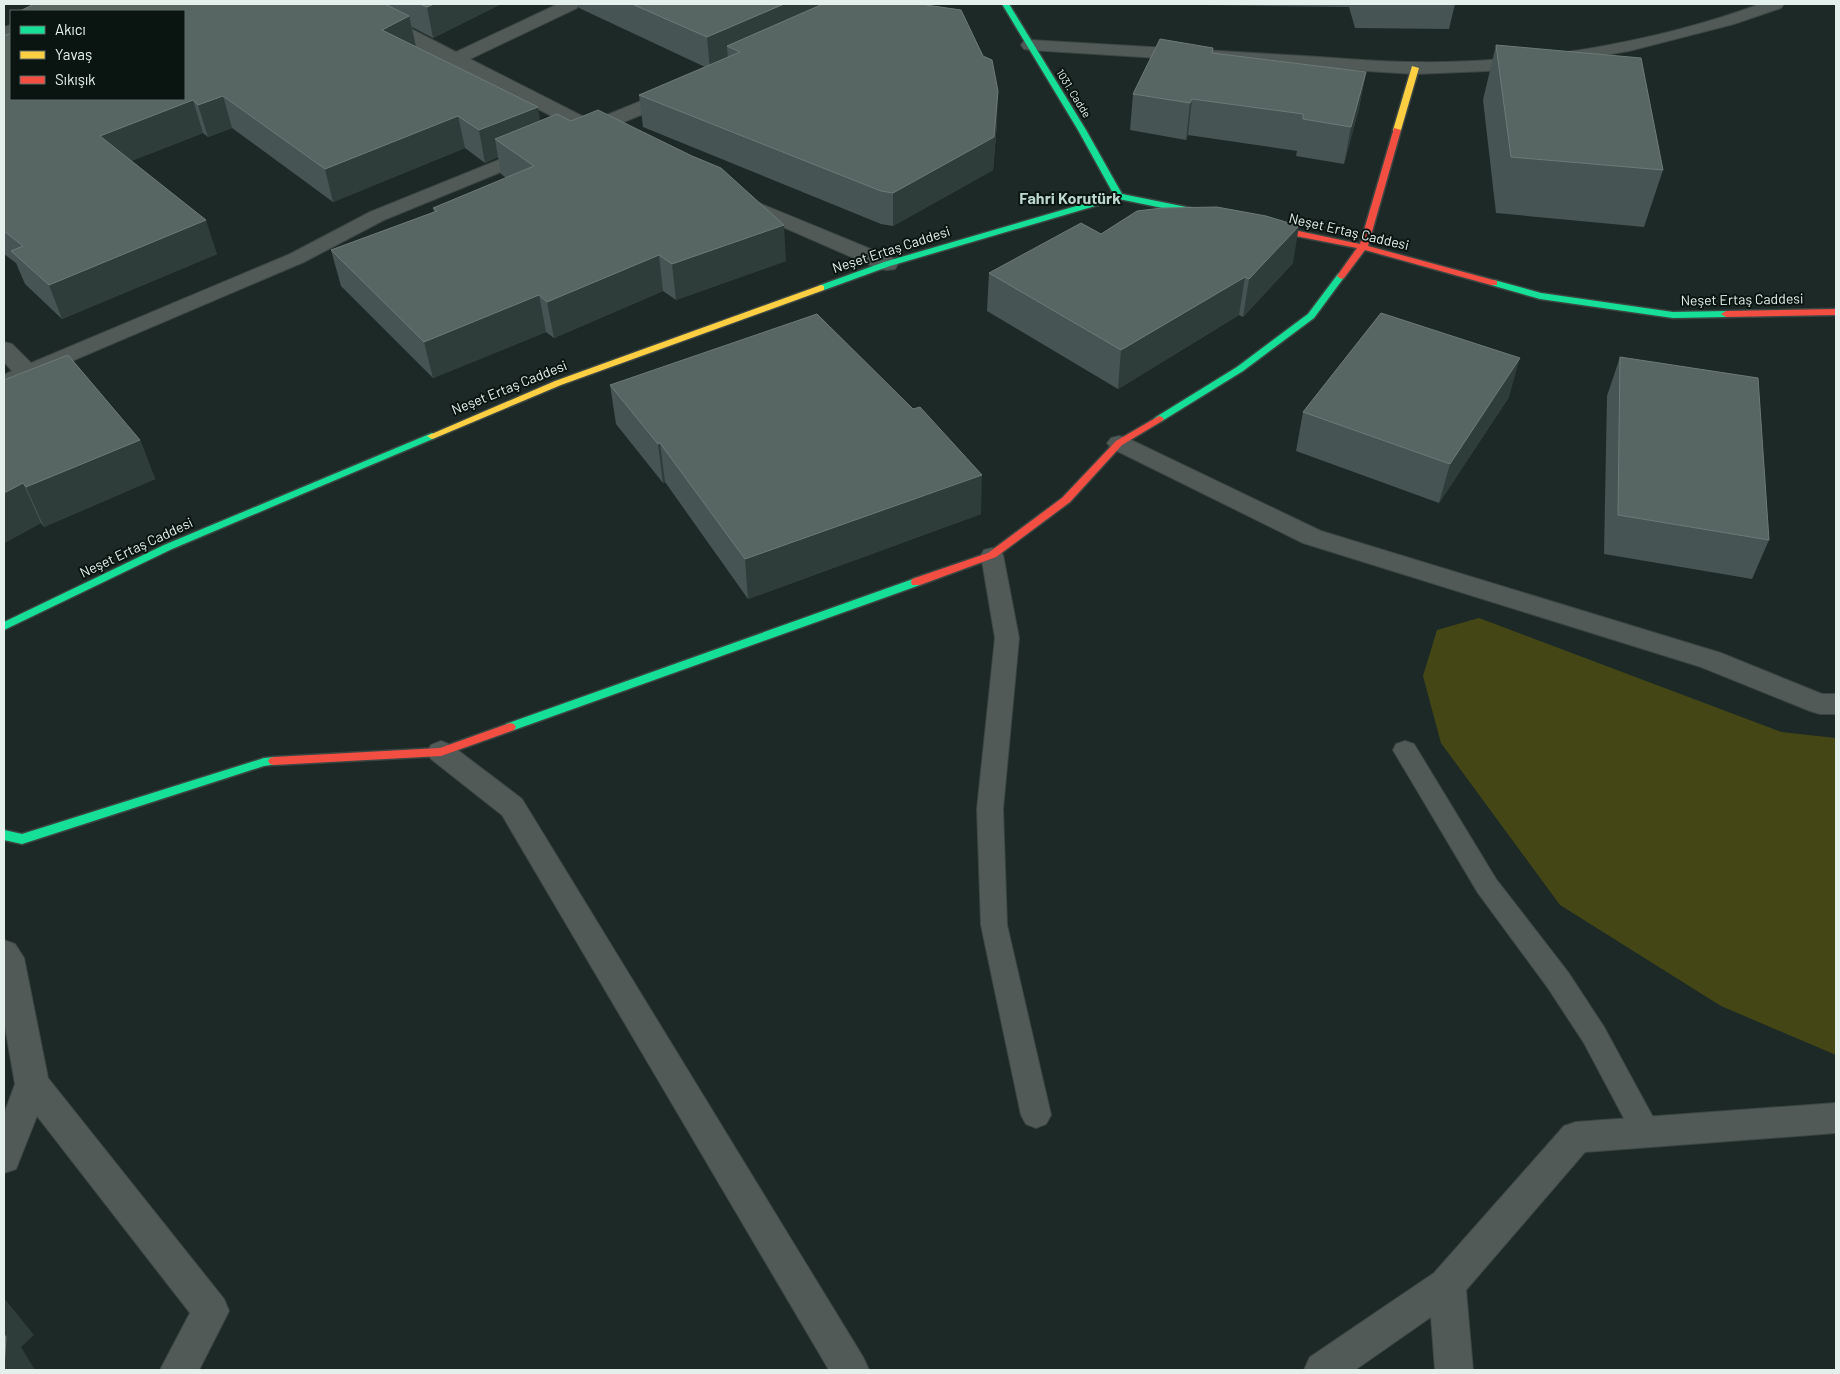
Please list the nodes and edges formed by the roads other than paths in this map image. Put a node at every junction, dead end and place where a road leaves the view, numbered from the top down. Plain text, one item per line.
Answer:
1 (351, 4) edge
2 (571, 4) edge
3 (1005, 4) edge
4 (1775, 4) edge
5 (1030, 45) junction
6 (456, 59) junction
7 (1415, 68) junction
8 (688, 88) edge
9 (591, 128) junction
10 (617, 142) edge
11 (721, 193) edge
12 (1120, 196) junction
13 (1227, 219) edge
14 (1246, 223) edge
15 (1363, 248) junction
16 (887, 264) junction
17 (1836, 312) edge
18 (4, 349) edge
19 (27, 372) junction
20 (4, 384) edge
21 (1119, 443) junction
22 (992, 554) junction
23 (4, 626) edge
24 (1836, 704) edge
25 (1405, 750) dead end
26 (441, 752) junction
27 (4, 835) edge
28 (4, 953) edge
29 (32, 1084) junction
30 (1036, 1115) dead end
31 (1836, 1118) edge
32 (1646, 1132) junction
33 (4, 1158) edge
34 (1447, 1285) junction
35 (179, 1370) edge
36 (850, 1370) edge
37 (1323, 1370) edge
38 (1454, 1370) edge

1 - 6 street
2 - 6 street
3 - 5 street, 1031. Cadde
4 - 7 street
5 - 7 street
5 - 12 street, 1031. Cadde
6 - 9 street
7 - 15 street
8 - 9 street
9 - 10 street
9 - 19 street
11 - 16 street
12 - 13 street, Neşet Ertaş Caddesi
12 - 16 street, Neşet Ertaş Caddesi
14 - 15 street, Neşet Ertaş Caddesi
15 - 17 street, Neşet Ertaş Caddesi
15 - 21 street
16 - 23 street, Neşet Ertaş Caddesi
18 - 19 street
19 - 20 street
21 - 22 street
21 - 24 street
22 - 26 street
22 - 30 lane
25 - 32 lane
26 - 27 street
26 - 36 street
28 - 29 street
29 - 33 street
29 - 35 street
31 - 32 street
32 - 34 street
34 - 37 street
34 - 38 street

